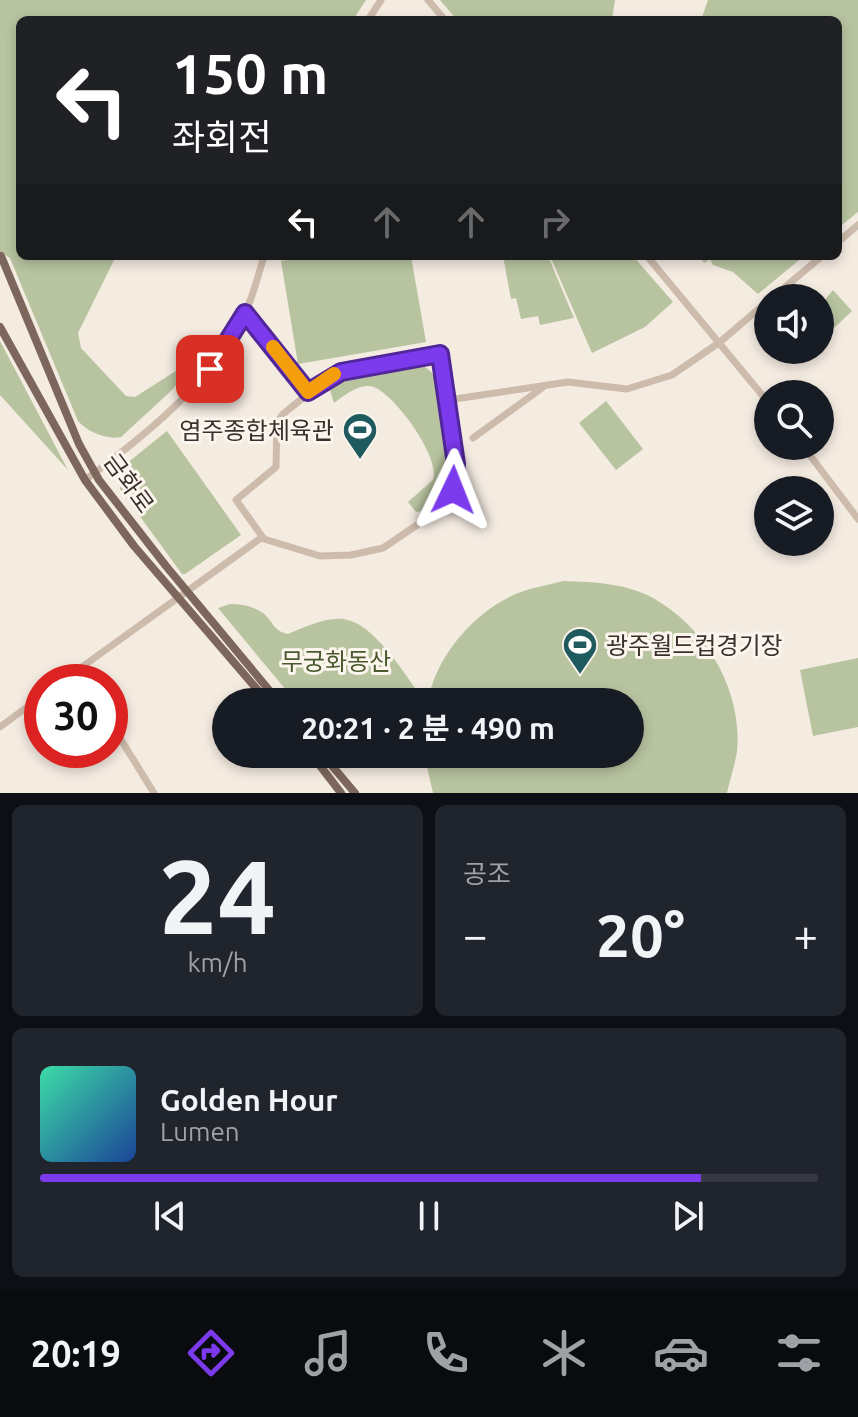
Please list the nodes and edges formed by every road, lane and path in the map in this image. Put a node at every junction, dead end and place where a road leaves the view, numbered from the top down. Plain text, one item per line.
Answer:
1 (428, 0) edge
2 (442, 16) edge
3 (858, 225) edge
4 (842, 239) edge
5 (1, 256) edge
6 (263, 260) edge
7 (650, 260) edge
8 (817, 260) edge
9 (789, 284) edge
10 (245, 313) junction
11 (754, 313) edge
12 (0, 327) edge
13 (720, 342) junction
14 (754, 384) edge
15 (544, 386) junction
16 (308, 392) junction
17 (448, 400) junction
18 (473, 438) dead end
19 (814, 460) edge
20 (94, 473) junction
21 (85, 480) junction
22 (858, 519) edge
23 (261, 538) junction
24 (186, 589) junction
25 (177, 596) junction
26 (85, 664) edge
27 (256, 688) edge
28 (267, 688) edge
29 (24, 709) edge
30 (0, 727) edge
31 (128, 751) edge
32 (322, 768) edge
33 (334, 768) edge
34 (154, 793) edge
35 (341, 793) edge
36 (355, 793) edge

1 - 2 street
3 - 4 street
5 - 20 main road, 금화로
6 - 10 street
7 - 13 street
8 - 9 street
10 - 16 street
10 - 20 street
11 - 13 street
12 - 21 main road, 금화로
13 - 14 street
13 - 15 street
15 - 17 street
15 - 18 street
16 - 17 street
16 - 23 street
17 - 23 street
19 - 22 street
20 - 21 street
20 - 24 main road, 금화로
21 - 25 main road, 금화로
23 - 24 street
24 - 25 street
24 - 28 main road, 금화로
25 - 26 street
25 - 27 main road, 금화로
29 - 30 street
31 - 34 street
32 - 35 main road
33 - 36 main road

